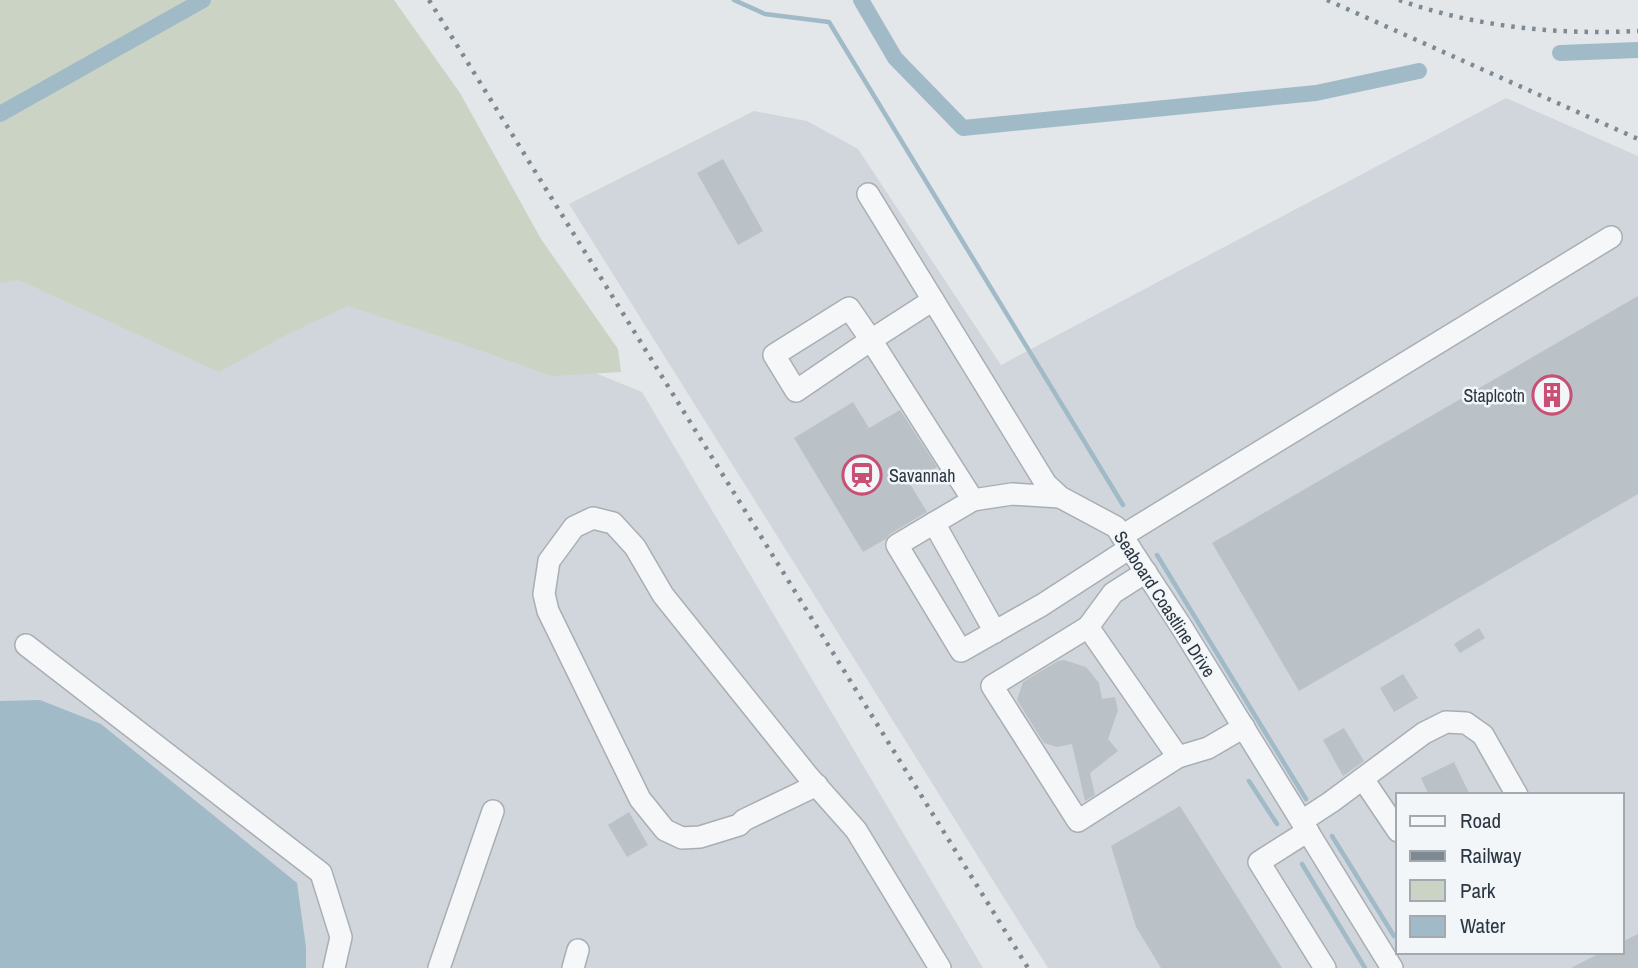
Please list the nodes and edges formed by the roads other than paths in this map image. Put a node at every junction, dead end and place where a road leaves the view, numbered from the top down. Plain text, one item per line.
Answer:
1 (868, 194) dead end
2 (1611, 237) dead end
3 (933, 300) junction
4 (1060, 497) junction
5 (973, 500) junction
6 (934, 523) junction
7 (1126, 542) junction
8 (1146, 572) junction
9 (1088, 627) junction
10 (995, 632) junction
11 (26, 645) dead end
12 (1244, 727) junction
13 (1178, 757) junction
14 (1363, 779) junction
15 (817, 785) junction
16 (1516, 793) edge
17 (493, 811) dead end
18 (1305, 826) junction
19 (1396, 828) edge
20 (334, 968) edge
21 (439, 968) edge
22 (940, 968) edge
23 (1325, 968) edge
24 (1392, 968) edge

1 - 3 street, Seaboard Coastline Drive
2 - 7 street
3 - 4 street, Seaboard Coastline Drive
3 - 5 street
4 - 5 street
4 - 7 street, Seaboard Coastline Drive
5 - 6 street
6 - 10 street
6 - 10 street
7 - 8 street, Seaboard Coastline Drive
7 - 10 street
8 - 9 street
8 - 12 street, Seaboard Coastline Drive
9 - 13 street
9 - 13 street
11 - 20 street
12 - 13 street
12 - 18 street, Seaboard Coastline Drive
14 - 16 street
14 - 18 street
14 - 19 street
15 - 15 street
15 - 22 street
17 - 21 street
18 - 23 street
18 - 24 street, Seaboard Coastline Drive

